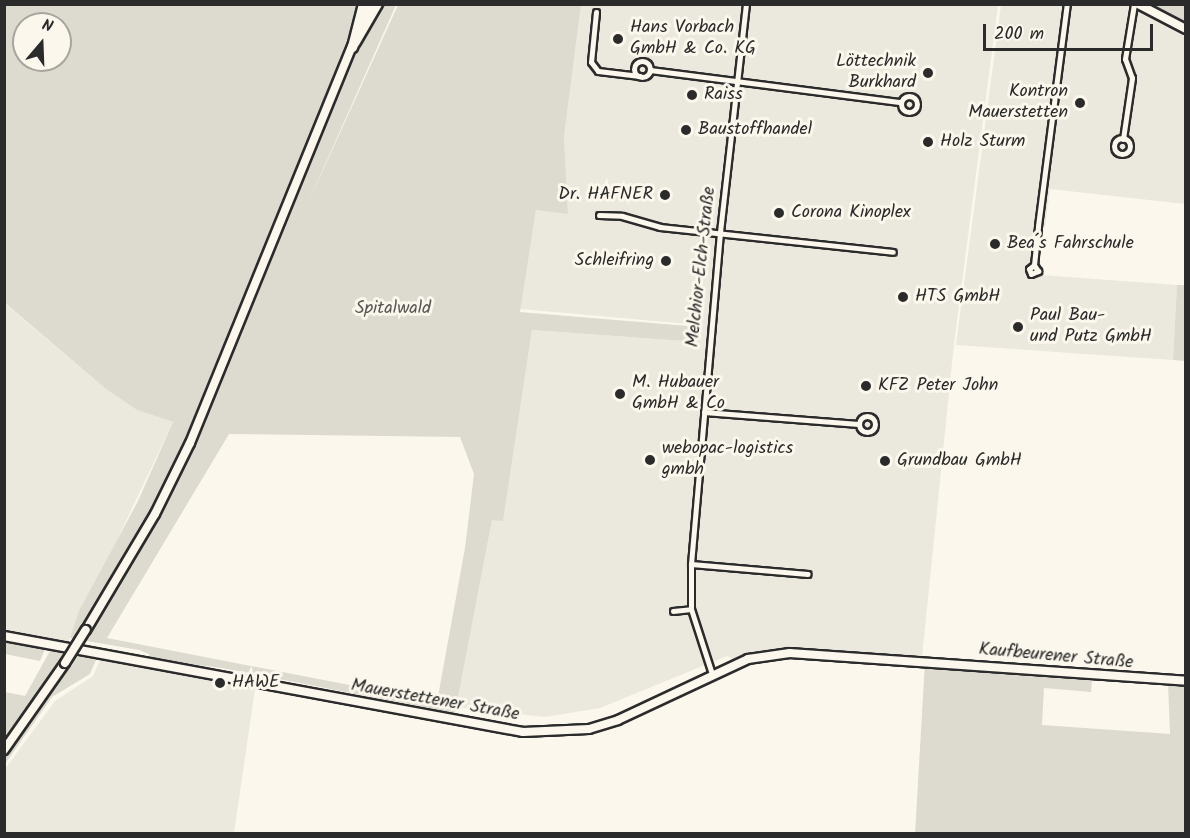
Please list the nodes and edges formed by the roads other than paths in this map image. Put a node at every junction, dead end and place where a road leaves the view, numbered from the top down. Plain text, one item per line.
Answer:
1 (363, 4) edge
2 (369, 4) edge
3 (378, 4) edge
4 (746, 4) edge
5 (1067, 4) edge
6 (1136, 4) edge
7 (596, 12) dead end
8 (1185, 29) edge
9 (352, 47) junction
10 (650, 70) junction
11 (640, 76) junction
12 (736, 81) junction
13 (901, 102) dead end
14 (1123, 139) dead end
15 (598, 215) dead end
16 (720, 232) junction
17 (892, 252) dead end
18 (1034, 265) dead end
19 (704, 411) junction
20 (859, 424) dead end
21 (691, 564) junction
22 (808, 574) dead end
23 (691, 609) junction
24 (673, 611) dead end
25 (4, 636) edge
26 (924, 660) joint
27 (712, 674) junction
28 (1185, 681) edge
29 (4, 750) edge

1 - 9 main road
2 - 9 highway
3 - 9 main road
4 - 12 street, Melchior-Elch-Straße
5 - 18 street
6 - 8 main road
6 - 14 street
7 - 11 street
9 - 29 main road, bridge
10 - 11 street
10 - 11 street
10 - 12 street
12 - 13 street
12 - 16 street, Melchior-Elch-Straße
15 - 16 street
16 - 17 street
16 - 19 street, Melchior-Elch-Straße
19 - 20 street
19 - 21 street, Melchior-Elch-Straße
21 - 22 street
21 - 23 street, Melchior-Elch-Straße
23 - 24 street
23 - 27 street, Melchior-Elch-Straße
25 - 27 main road, Mauerstettener Straße
26 - 27 main road, Mauerstettener Straße
26 - 28 main road, Kaufbeurener Straße

